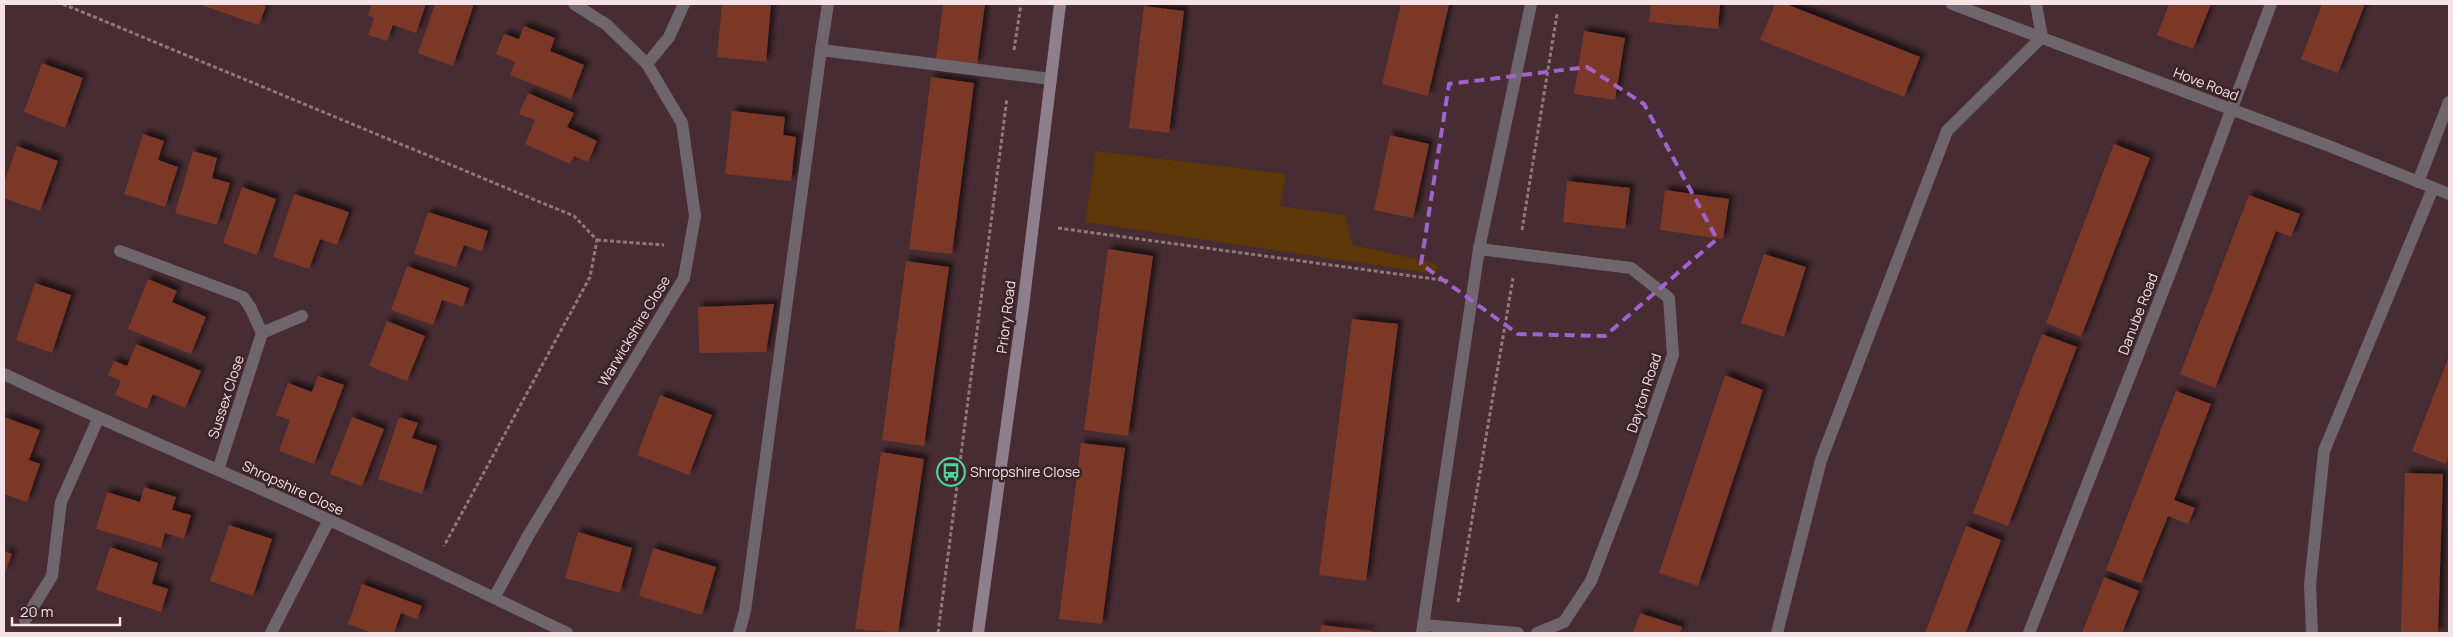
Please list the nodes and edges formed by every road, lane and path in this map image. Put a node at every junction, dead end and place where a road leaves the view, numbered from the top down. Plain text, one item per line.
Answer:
1 (63, 4) edge
2 (574, 4) edge
3 (684, 4) edge
4 (828, 4) edge
5 (1021, 4) edge
6 (1060, 4) edge
7 (1531, 4) edge
8 (1952, 4) edge
9 (2036, 4) edge
10 (2271, 4) edge
11 (1557, 13) dead end
12 (2042, 37) junction
13 (821, 50) junction
14 (647, 64) junction
15 (1011, 75) junction
16 (1051, 79) junction
17 (2449, 102) edge
18 (2231, 110) junction
19 (2418, 182) junction
20 (2433, 188) junction
21 (2449, 194) edge
22 (1033, 224) junction
23 (1521, 234) dead end
24 (597, 240) junction
25 (689, 246) junction
26 (1479, 249) junction
27 (120, 251) dead end
28 (1514, 273) dead end
29 (1450, 282) dead end
30 (302, 316) dead end
31 (262, 333) junction
32 (4, 374) edge
33 (98, 419) junction
34 (218, 470) junction
35 (329, 520) junction
36 (432, 569) junction
37 (494, 598) junction
38 (1457, 604) dead end
39 (25, 620) dead end
40 (1422, 629) edge
41 (271, 633) edge
42 (567, 633) edge
43 (739, 633) edge
44 (938, 633) edge
45 (978, 633) edge
46 (1518, 633) edge
47 (1537, 633) edge
48 (1777, 633) edge
49 (2029, 633) edge
50 (2312, 633) edge

1 - 24 path
2 - 14 street, Warwickshire Close
3 - 14 street
4 - 13 street
5 - 15 path
6 - 16 street, Priory Road
7 - 26 street
8 - 12 street, Hove Road
9 - 12 street
10 - 18 street, Danube Road
11 - 23 path
12 - 18 street, Hove Road
12 - 48 street
13 - 15 street
13 - 43 street
14 - 25 street, Warwickshire Close
15 - 16 street
15 - 44 path
16 - 22 street, Priory Road
17 - 19 street
18 - 19 street, Hove Road
18 - 49 street, Danube Road
19 - 20 street, Hove Road
20 - 21 street, Hove Road
20 - 50 street
22 - 29 path
22 - 45 street, Priory Road
24 - 25 path
24 - 36 path
25 - 37 street, Warwickshire Close
26 - 40 street
26 - 47 street, Dayton Road
27 - 31 street
28 - 38 path
30 - 31 street
31 - 34 street, Sussex Close
32 - 33 street, Shropshire Close
33 - 34 street, Shropshire Close
33 - 39 street
34 - 35 street, Shropshire Close
35 - 36 street, Shropshire Close
35 - 41 street
36 - 37 street, Shropshire Close
37 - 42 street, Shropshire Close
40 - 46 street

